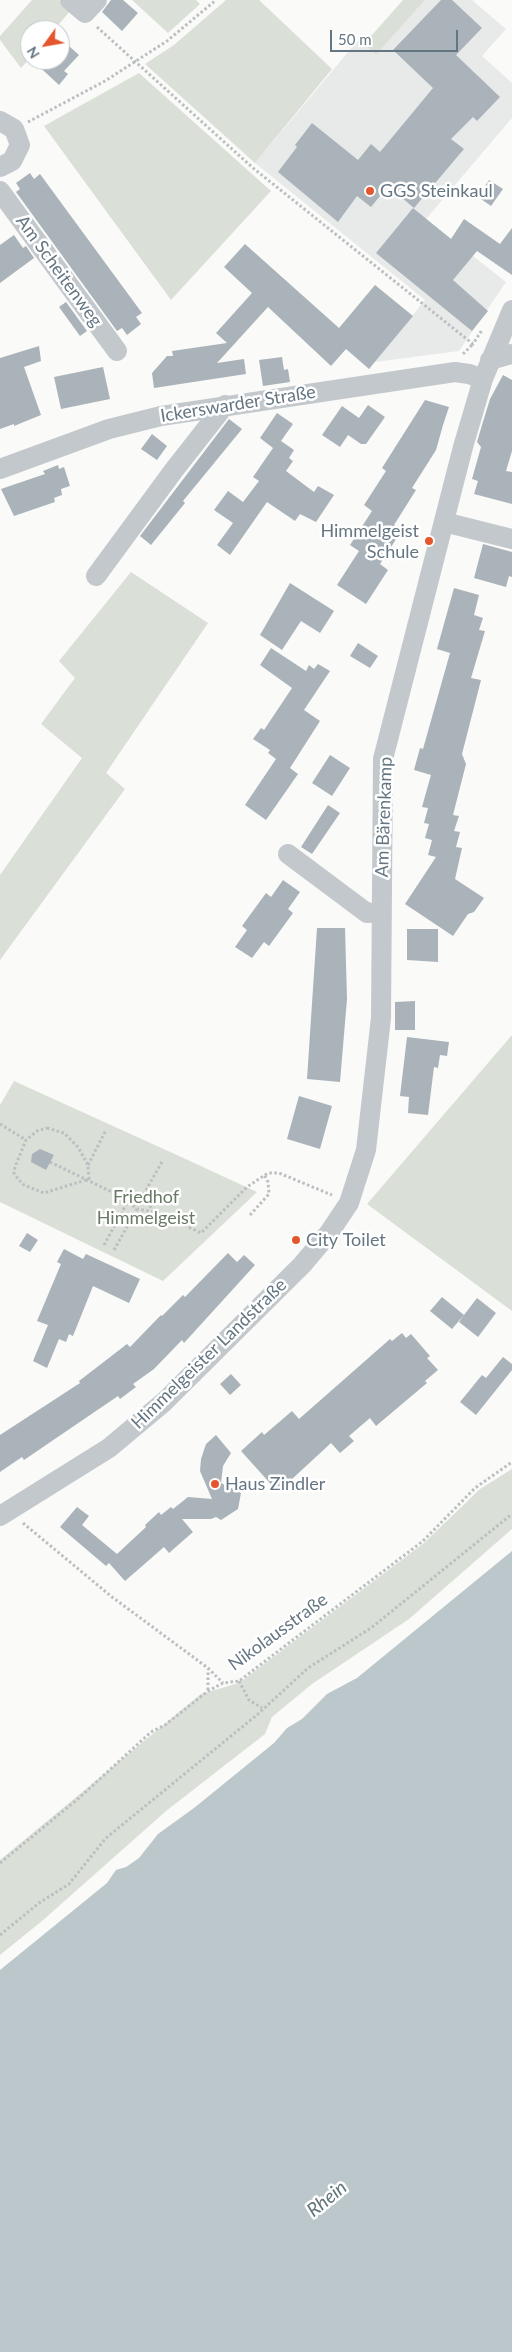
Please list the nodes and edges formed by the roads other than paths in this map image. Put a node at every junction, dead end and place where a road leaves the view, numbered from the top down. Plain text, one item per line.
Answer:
1 (7, 125) edge
2 (0, 167) edge
3 (0, 191) edge
4 (512, 310) edge
5 (117, 351) dead end
6 (512, 354) edge
7 (490, 360) junction
8 (483, 379) junction
9 (226, 405) junction
10 (0, 469) edge
11 (444, 522) junction
12 (512, 539) edge
13 (96, 576) dead end
14 (288, 854) dead end
15 (382, 912) junction
16 (349, 1203) joint
17 (4, 1514) edge

1 - 2 street
3 - 5 street, Am Scheitenweg
4 - 7 street, Am Bärenkamp
6 - 7 street
7 - 8 street, Am Bärenkamp
8 - 9 street, Ickerswarder Straße
8 - 11 street, Am Bärenkamp
9 - 10 street, Ickerswarder Straße
9 - 13 street
11 - 12 street
11 - 15 street, Am Bärenkamp
14 - 15 street
15 - 16 street, Am Bärenkamp
16 - 17 street, Himmelgeister Landstraße

